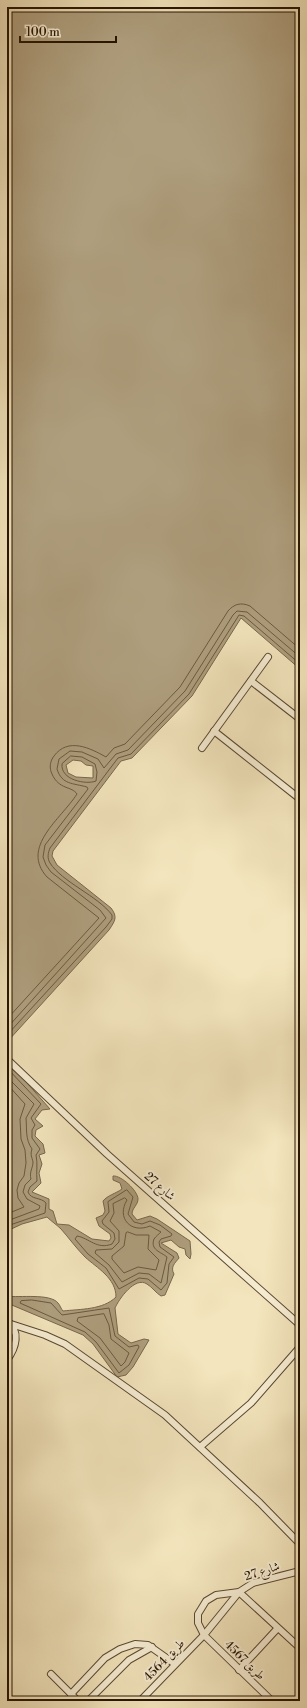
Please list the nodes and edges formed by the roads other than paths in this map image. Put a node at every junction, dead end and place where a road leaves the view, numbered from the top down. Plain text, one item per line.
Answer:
1 (268, 657) dead end
2 (251, 681) junction
3 (300, 719) edge
4 (214, 732) junction
5 (202, 748) dead end
6 (300, 799) edge
7 (9, 1061) dead end
8 (9, 1322) edge
9 (300, 1325) edge
10 (300, 1347) edge
11 (7, 1360) edge
12 (200, 1447) junction
13 (300, 1544) edge
14 (300, 1571) edge
15 (239, 1592) junction
16 (277, 1629) junction
17 (204, 1635) junction
18 (152, 1647) junction
19 (300, 1647) edge
20 (175, 1664) junction
21 (239, 1670) junction
22 (51, 1674) dead end
23 (71, 1694) junction
24 (78, 1701) edge
25 (88, 1701) edge
26 (140, 1701) edge
27 (272, 1701) edge

1 - 2 street
2 - 3 street
2 - 4 street
4 - 5 street
4 - 6 street
7 - 9 street, شارع 27
8 - 11 street
8 - 12 street
10 - 12 street
12 - 13 street
14 - 15 street, شارع 27
15 - 16 street
15 - 17 street, شارع 27
15 - 17 street
16 - 19 street
16 - 21 street
17 - 20 street, طريق 4564
17 - 21 street, طريق 4567
18 - 20 street
18 - 23 street
18 - 25 street
20 - 26 street, طريق 4564
21 - 27 street, طريق 4567
22 - 23 street
23 - 24 street

